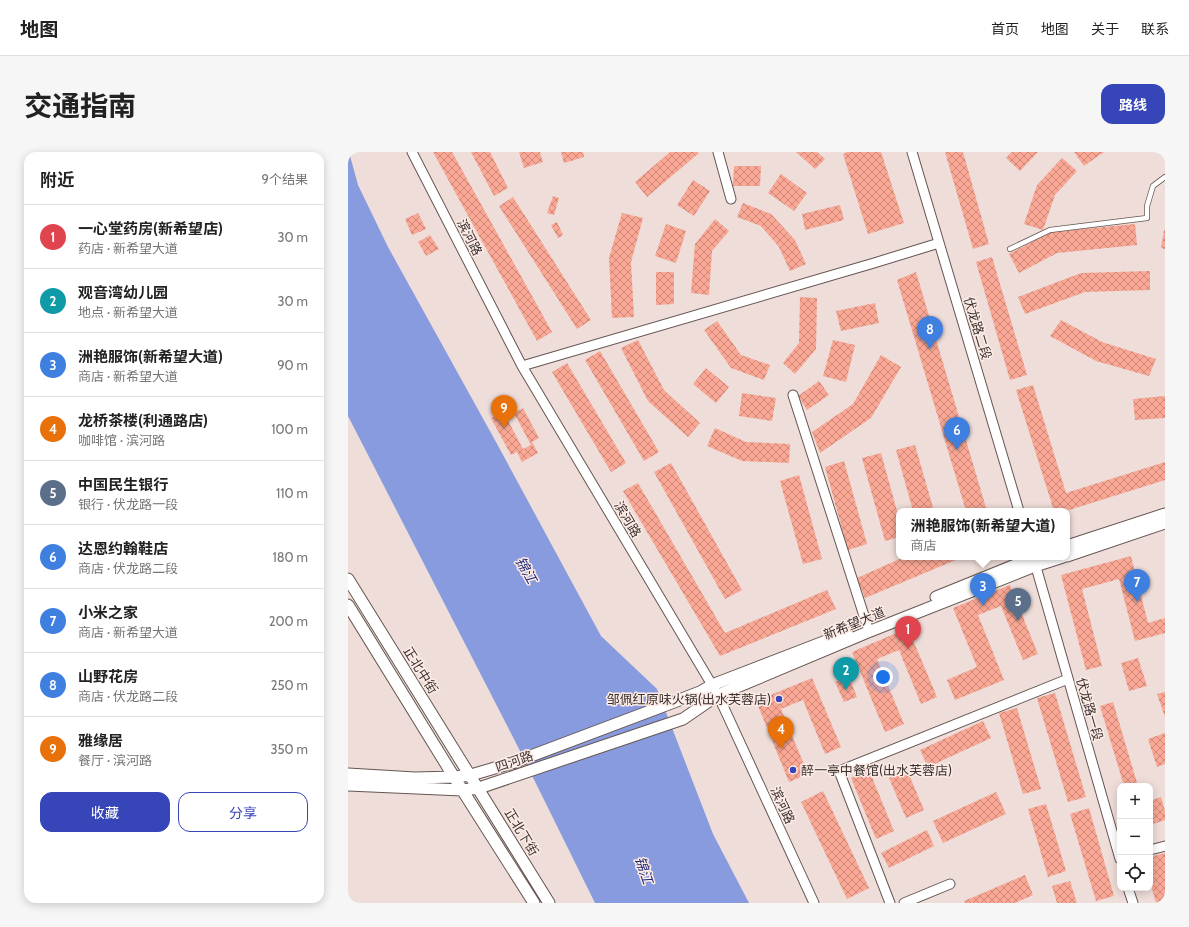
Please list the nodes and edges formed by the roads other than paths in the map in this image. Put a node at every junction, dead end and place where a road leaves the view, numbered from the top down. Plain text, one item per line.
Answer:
1 (412, 152) edge
2 (718, 152) edge
3 (912, 152) edge
4 (1165, 177) edge
5 (731, 198) dead end
6 (939, 242) junction
7 (1010, 249) dead end
8 (522, 366) junction
9 (794, 395) dead end
10 (1018, 508) edge
11 (1165, 514) edge
12 (1165, 523) edge
13 (1070, 545) edge
14 (1070, 555) edge
15 (1034, 560) edge
16 (348, 579) edge
17 (348, 605) edge
18 (867, 625) junction
19 (1068, 679) junction
20 (712, 685) junction
21 (718, 695) junction
22 (683, 719) joint
23 (348, 774) edge
24 (470, 775) junction
25 (454, 777) junction
26 (348, 785) edge
27 (479, 788) junction
28 (462, 790) junction
29 (1165, 846) edge
30 (1153, 849) edge
31 (1119, 855) edge
32 (950, 884) dead end
33 (1129, 891) edge
34 (534, 903) edge
35 (549, 903) edge
36 (814, 903) edge
37 (890, 903) edge
38 (904, 903) edge
39 (1133, 903) edge

1 - 8 street, 滨河路
2 - 5 street
3 - 6 street, 伏龙路二段
4 - 7 lane
6 - 8 street
6 - 10 street, 伏龙路二段
8 - 20 street, 滨河路
9 - 18 street
11 - 13 street
12 - 14 street
15 - 18 street, 四河路
15 - 19 street, 伏龙路一段
15 - 21 street, 新希望大道
16 - 24 street, 正北中街
17 - 25 street
18 - 20 street, 四河路
19 - 31 street, 伏龙路一段
19 - 37 street
20 - 21 street, 滨河路
20 - 24 street, 四河路
21 - 22 street, 新希望大道
21 - 36 street, 滨河路
22 - 27 street, 四河路
23 - 25 street, 四河路
24 - 25 street, 四河路
24 - 27 street, 正北下街
25 - 28 street
26 - 28 street, 四河路
27 - 28 street, 四河路
27 - 35 street, 正北下街
28 - 34 street, 正北下街
29 - 30 street
32 - 38 street
33 - 39 street

